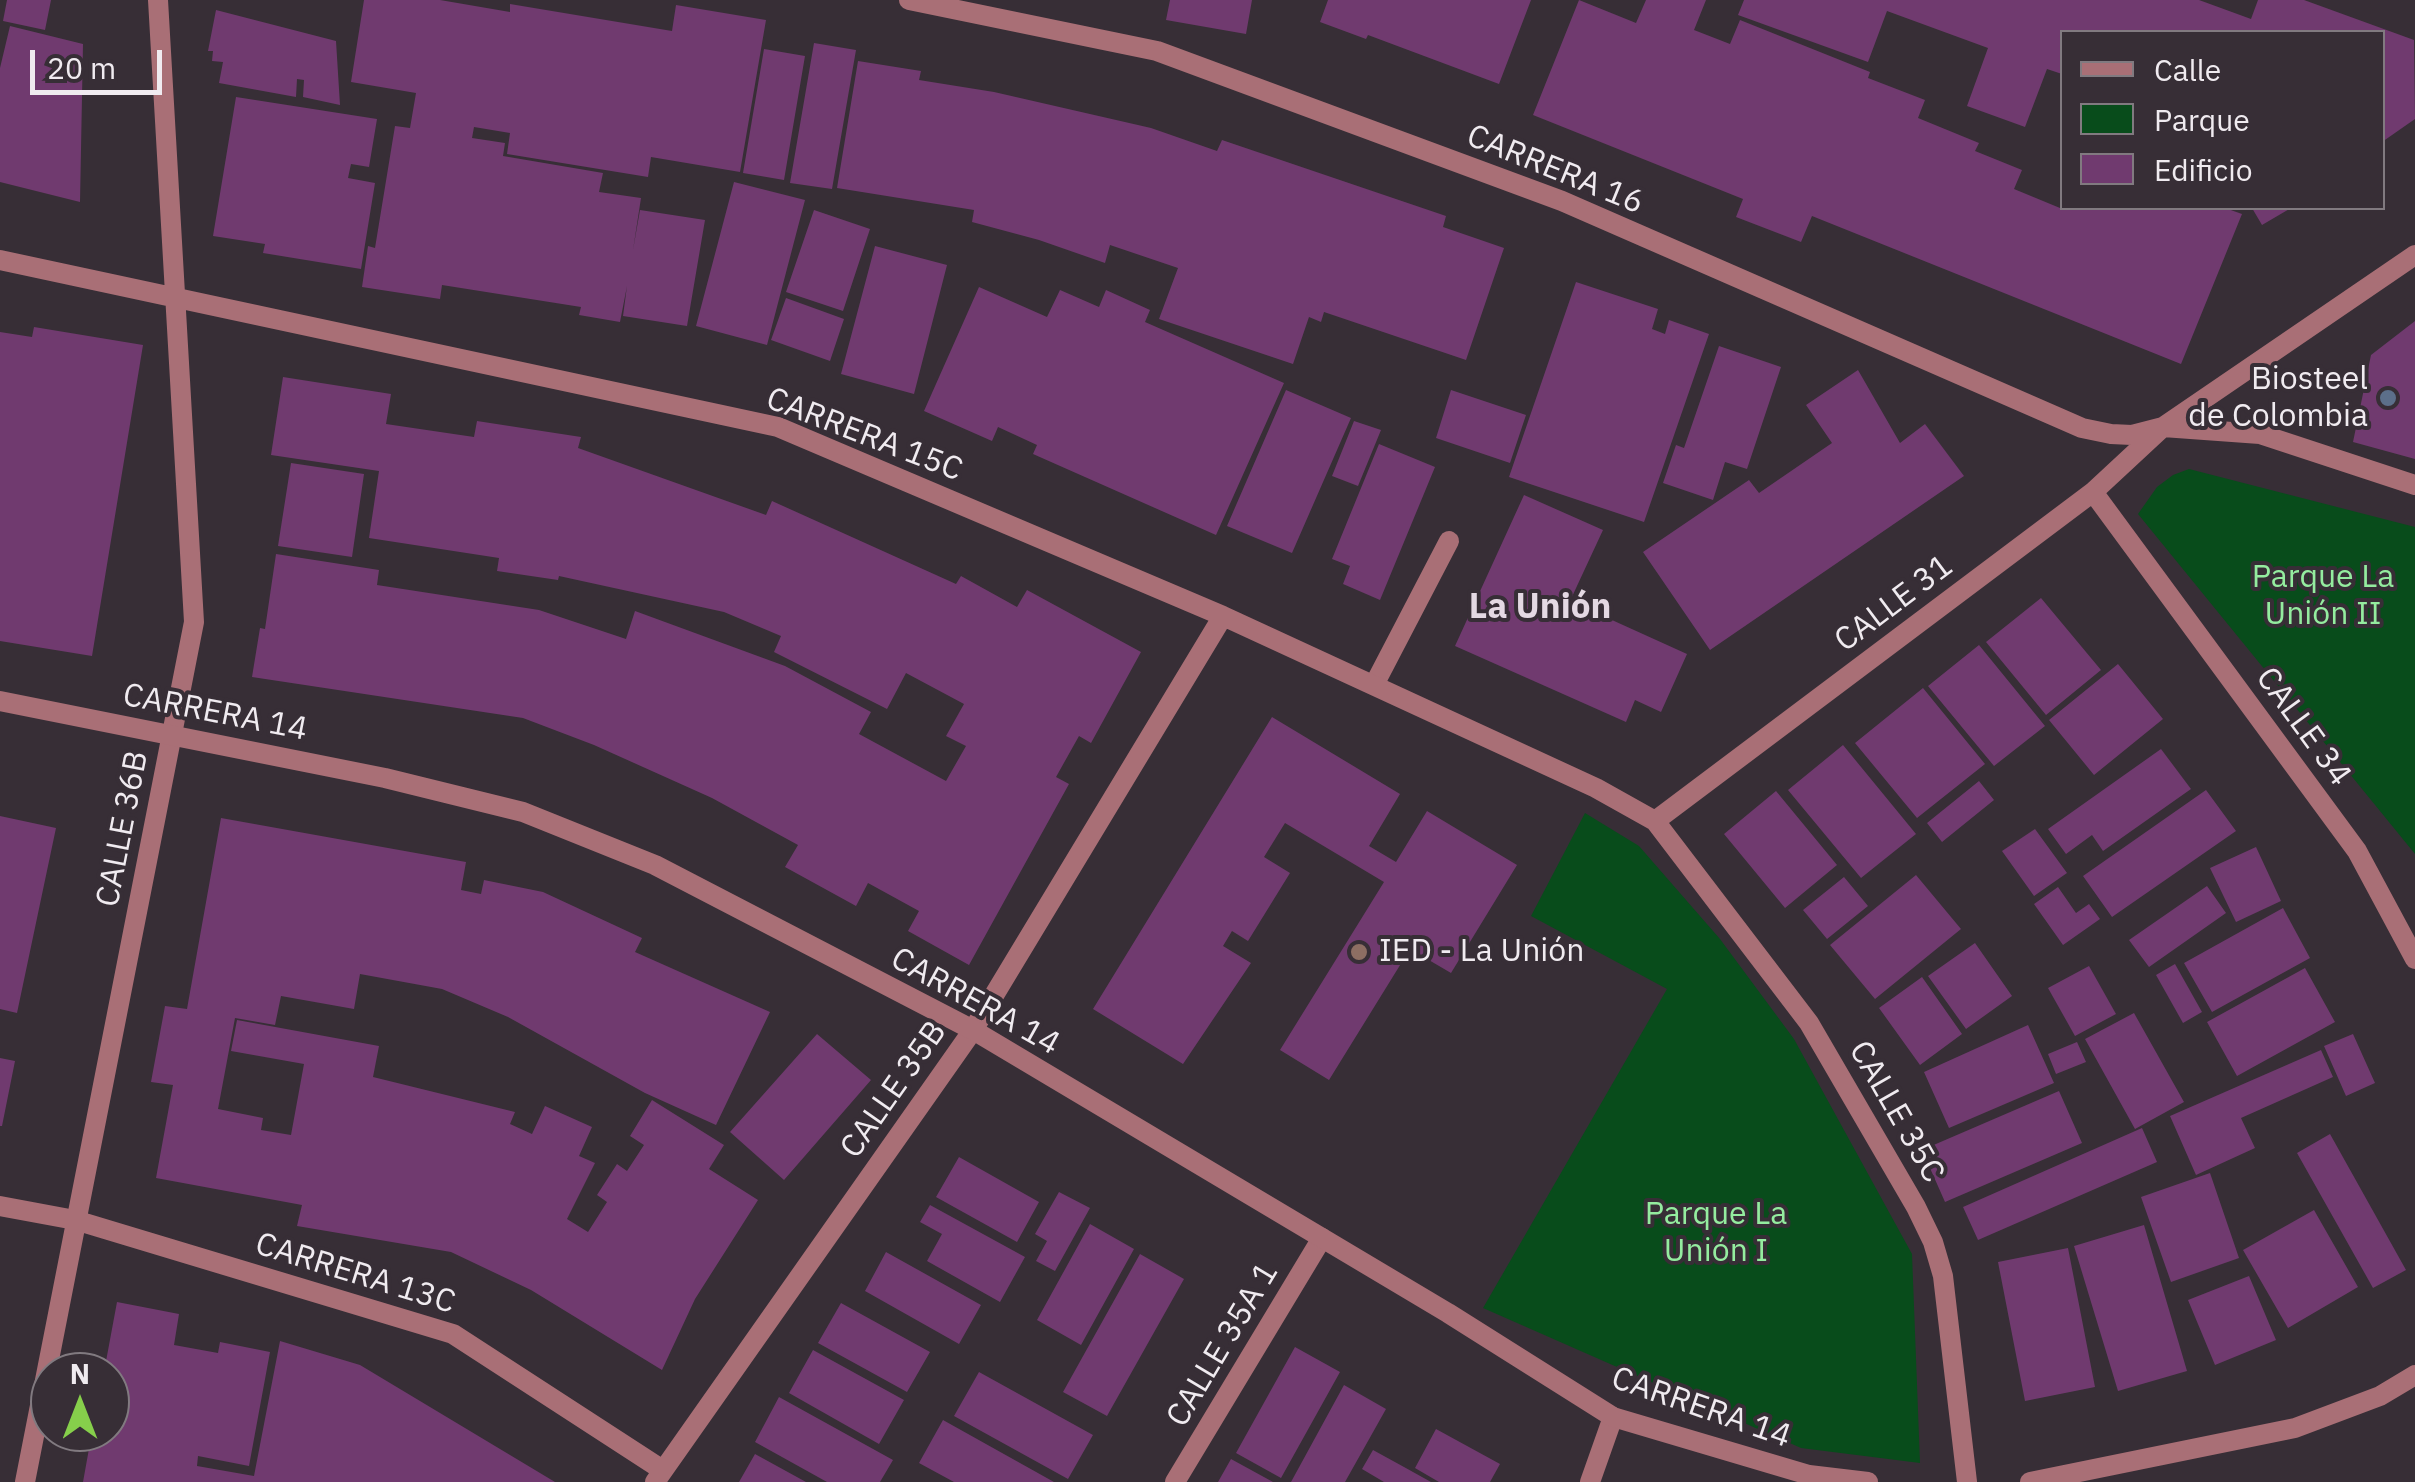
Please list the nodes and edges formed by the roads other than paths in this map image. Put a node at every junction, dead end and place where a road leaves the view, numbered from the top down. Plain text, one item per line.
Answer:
1 (158, 0) edge
2 (908, 0) edge
3 (2415, 255) edge
4 (0, 260) edge
5 (176, 296) junction
6 (2163, 427) junction
7 (2415, 486) edge
8 (2092, 492) junction
9 (1449, 540) dead end
10 (1223, 616) junction
11 (1374, 685) junction
12 (0, 701) edge
13 (172, 734) junction
14 (1654, 822) junction
15 (2415, 958) edge
16 (973, 1030) junction
17 (0, 1206) edge
18 (75, 1220) junction
19 (1322, 1238) junction
20 (2415, 1375) edge
21 (1613, 1417) junction
22 (658, 1475) edge
23 (25, 1482) edge
24 (1175, 1482) edge
25 (1590, 1482) edge
26 (1868, 1482) edge
27 (1968, 1482) edge
28 (2030, 1482) edge

1 - 5 street, CALLE 36B
2 - 6 street, CARRERA 16
3 - 6 street, CALLE 31
4 - 5 street, CARRERA 15C
5 - 10 street, CARRERA 15C
5 - 13 street, CALLE 36B
6 - 7 street
6 - 8 street, CALLE 31
8 - 14 street, CALLE 31
8 - 15 street, CALLE 34
9 - 11 street
10 - 11 street, CARRERA 15C
10 - 16 street, CALLE 35B
11 - 14 street, CARRERA 15C
12 - 13 street, CARRERA 14
13 - 16 street, CARRERA 14
13 - 18 street, CALLE 36B
14 - 27 street, CALLE 35C
16 - 19 street, CARRERA 14
16 - 22 street, CALLE 35B
17 - 18 street, CARRERA 13C
18 - 22 street, CARRERA 13C
18 - 23 street, CALLE 36B
19 - 21 street, CARRERA 14
19 - 24 street, CALLE 35A 1
20 - 28 street
21 - 25 street
21 - 26 street, CARRERA 14

